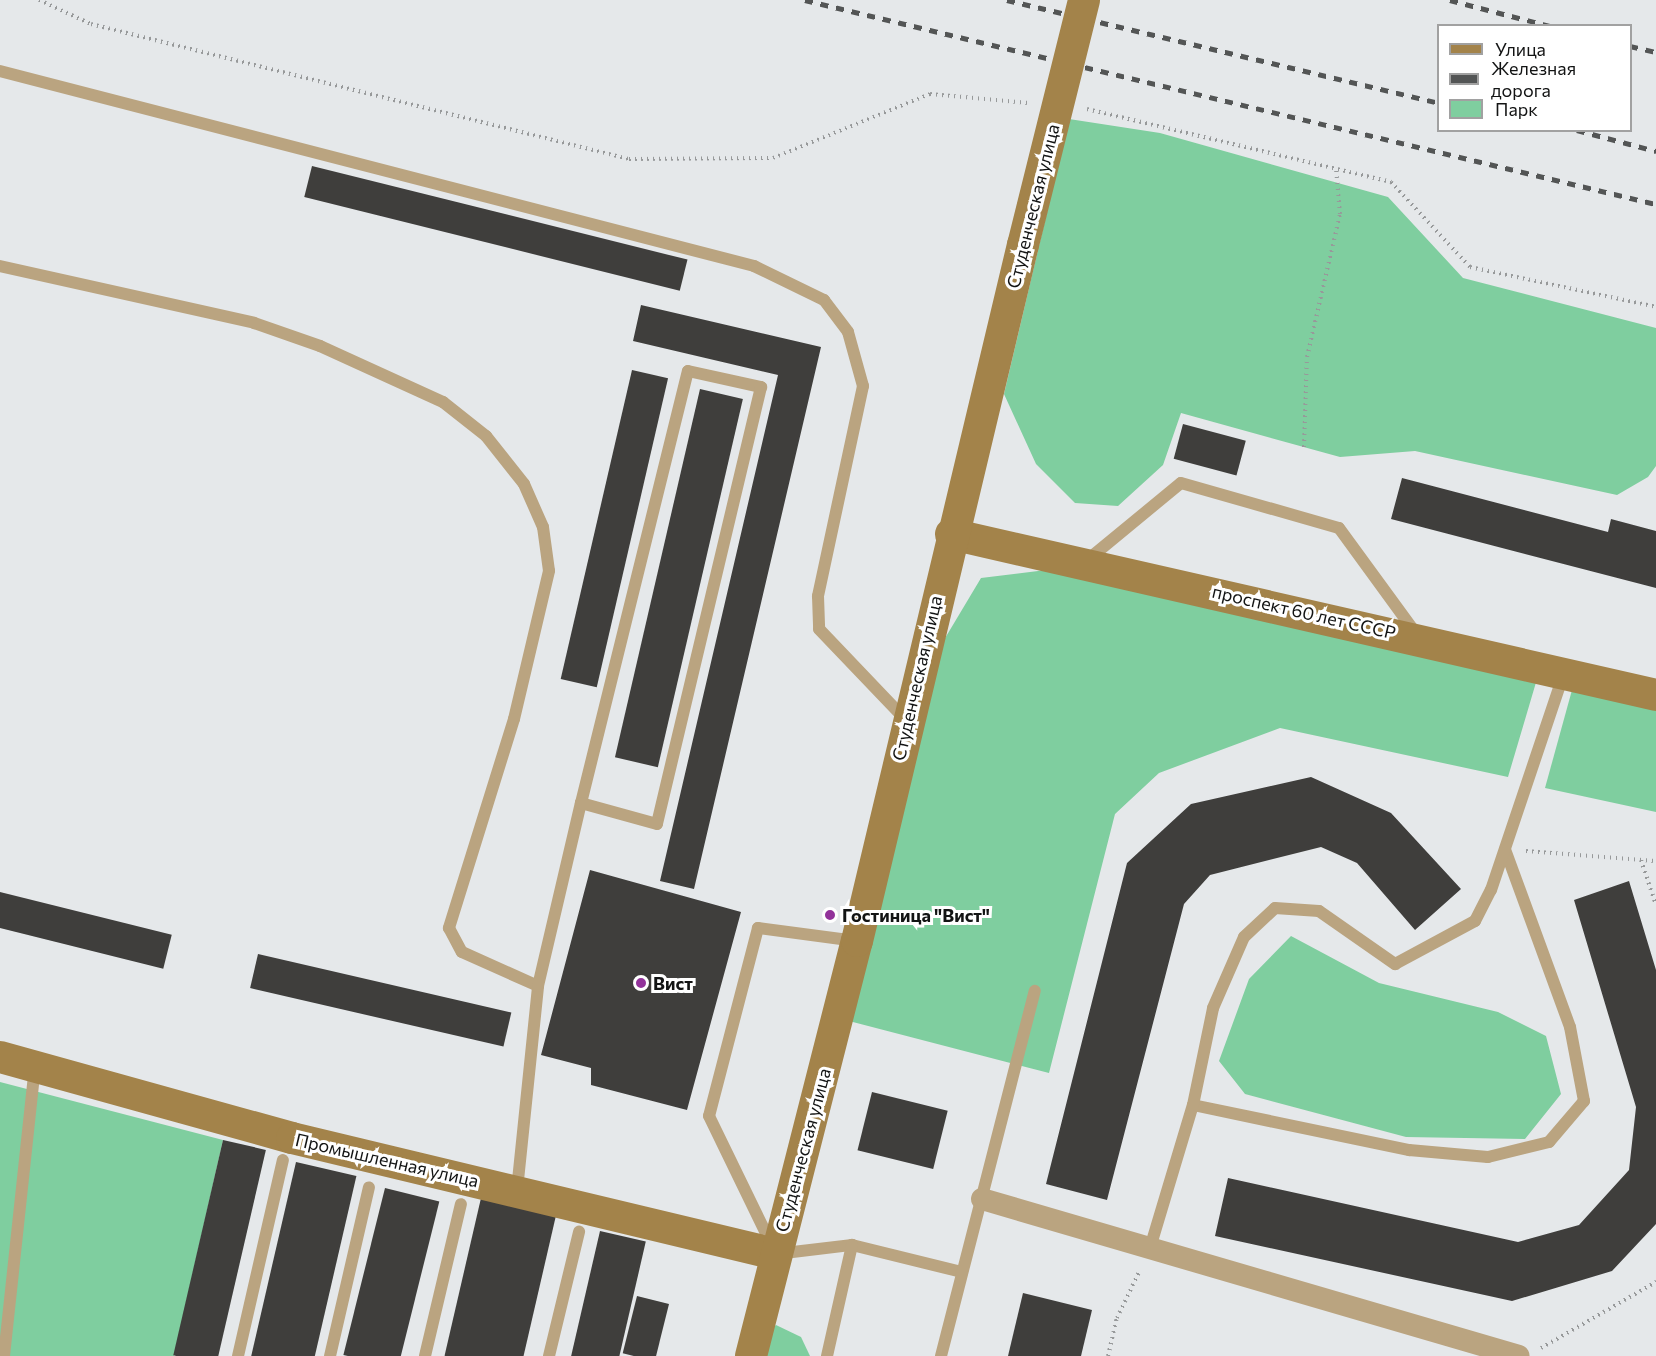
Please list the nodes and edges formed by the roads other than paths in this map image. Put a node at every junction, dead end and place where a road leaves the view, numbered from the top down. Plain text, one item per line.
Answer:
1 (1084, 0) edge
2 (0, 71) edge
3 (0, 266) edge
4 (951, 534) junction
5 (1083, 562) junction
6 (1420, 638) junction
7 (1564, 673) junction
8 (1656, 695) edge
9 (907, 721) junction
10 (581, 803) junction
11 (1505, 849) junction
12 (857, 941) junction
13 (538, 986) junction
14 (1035, 991) dead end
15 (0, 1057) edge
16 (35, 1066) junction
17 (1193, 1105) junction
18 (283, 1160) dead end
19 (369, 1187) dead end
20 (517, 1190) junction
21 (982, 1199) junction
22 (461, 1204) dead end
23 (579, 1232) dead end
24 (852, 1245) junction
25 (1150, 1248) junction
26 (776, 1254) junction
27 (962, 1272) junction
28 (1528, 1353) edge
29 (4, 1356) edge
30 (238, 1356) edge
31 (330, 1356) edge
32 (425, 1356) edge
33 (549, 1356) edge
34 (751, 1356) edge
35 (827, 1356) edge
36 (941, 1356) edge

1 - 4 street, Студенческая улица, bridge
2 - 9 lane
3 - 13 lane
4 - 5 street, проспект 60 лет СССР
4 - 9 street, Студенческая улица
5 - 6 street, проспект 60 лет СССР
5 - 6 lane
6 - 7 street, проспект 60 лет СССР
7 - 8 street, проспект 60 лет СССР
7 - 11 lane
9 - 12 street, Студенческая улица
10 - 10 lane
10 - 13 lane
11 - 17 lane
11 - 17 lane
12 - 26 street, Студенческая улица
12 - 26 lane
13 - 20 lane
14 - 21 lane
15 - 16 street, Промышленная улица
16 - 20 street, Промышленная улица
16 - 29 lane
17 - 25 lane
18 - 30 lane
19 - 31 lane
20 - 26 street, Промышленная улица
21 - 25 street
21 - 27 lane
22 - 32 lane
23 - 33 lane
24 - 26 lane
24 - 27 lane
24 - 35 lane
25 - 28 street
26 - 34 street, Студенческая улица
27 - 36 lane

